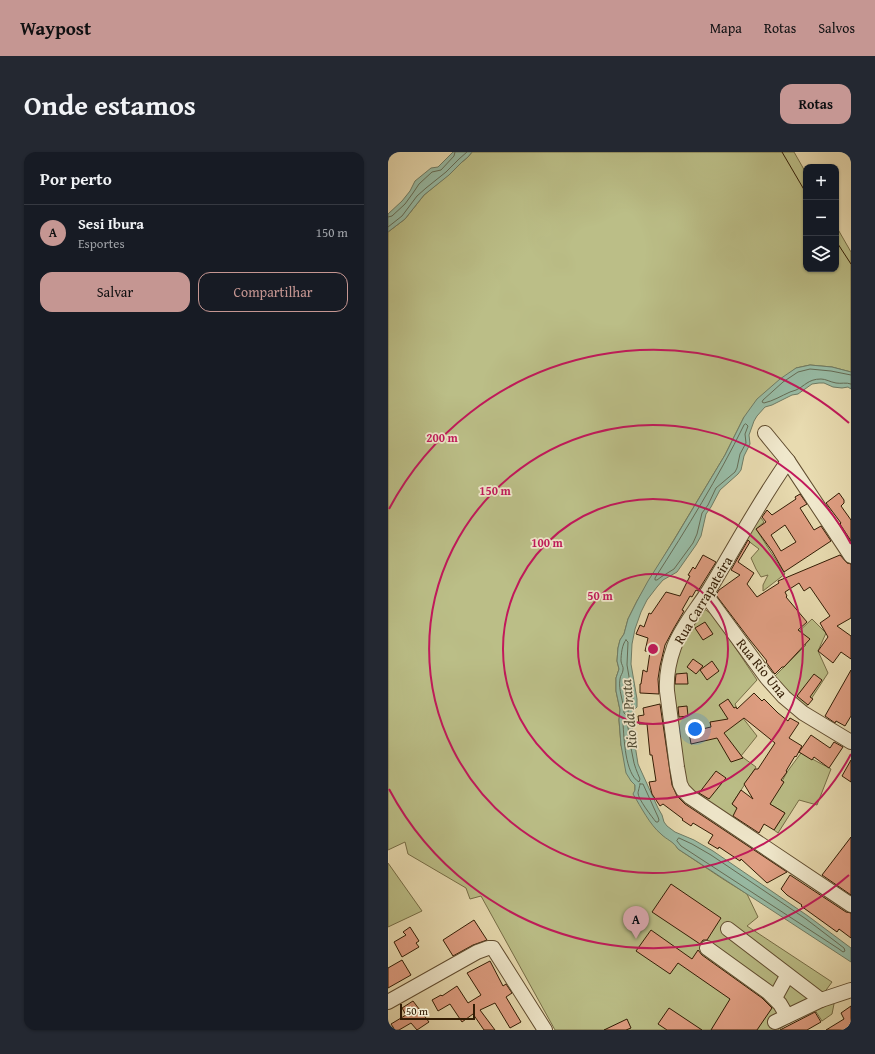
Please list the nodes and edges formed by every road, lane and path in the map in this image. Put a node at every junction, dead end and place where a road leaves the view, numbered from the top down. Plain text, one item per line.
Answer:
1 (765, 433) dead end
2 (788, 461) junction
3 (851, 556) edge
4 (706, 595) junction
5 (851, 742) edge
6 (851, 905) edge
7 (728, 929) dead end
8 (707, 948) dead end
9 (787, 976) junction
10 (851, 990) edge
11 (775, 998) junction
12 (821, 1000) junction
13 (388, 1002) edge
14 (540, 1028) edge

1 - 2 street
2 - 3 street
2 - 4 street, Rua Carrapateira
4 - 5 street, Rua Rio Una
4 - 6 street, Rua Carrapateira
7 - 9 street
8 - 11 street
9 - 11 street
9 - 12 street
10 - 12 street
11 - 12 street
13 - 14 street

